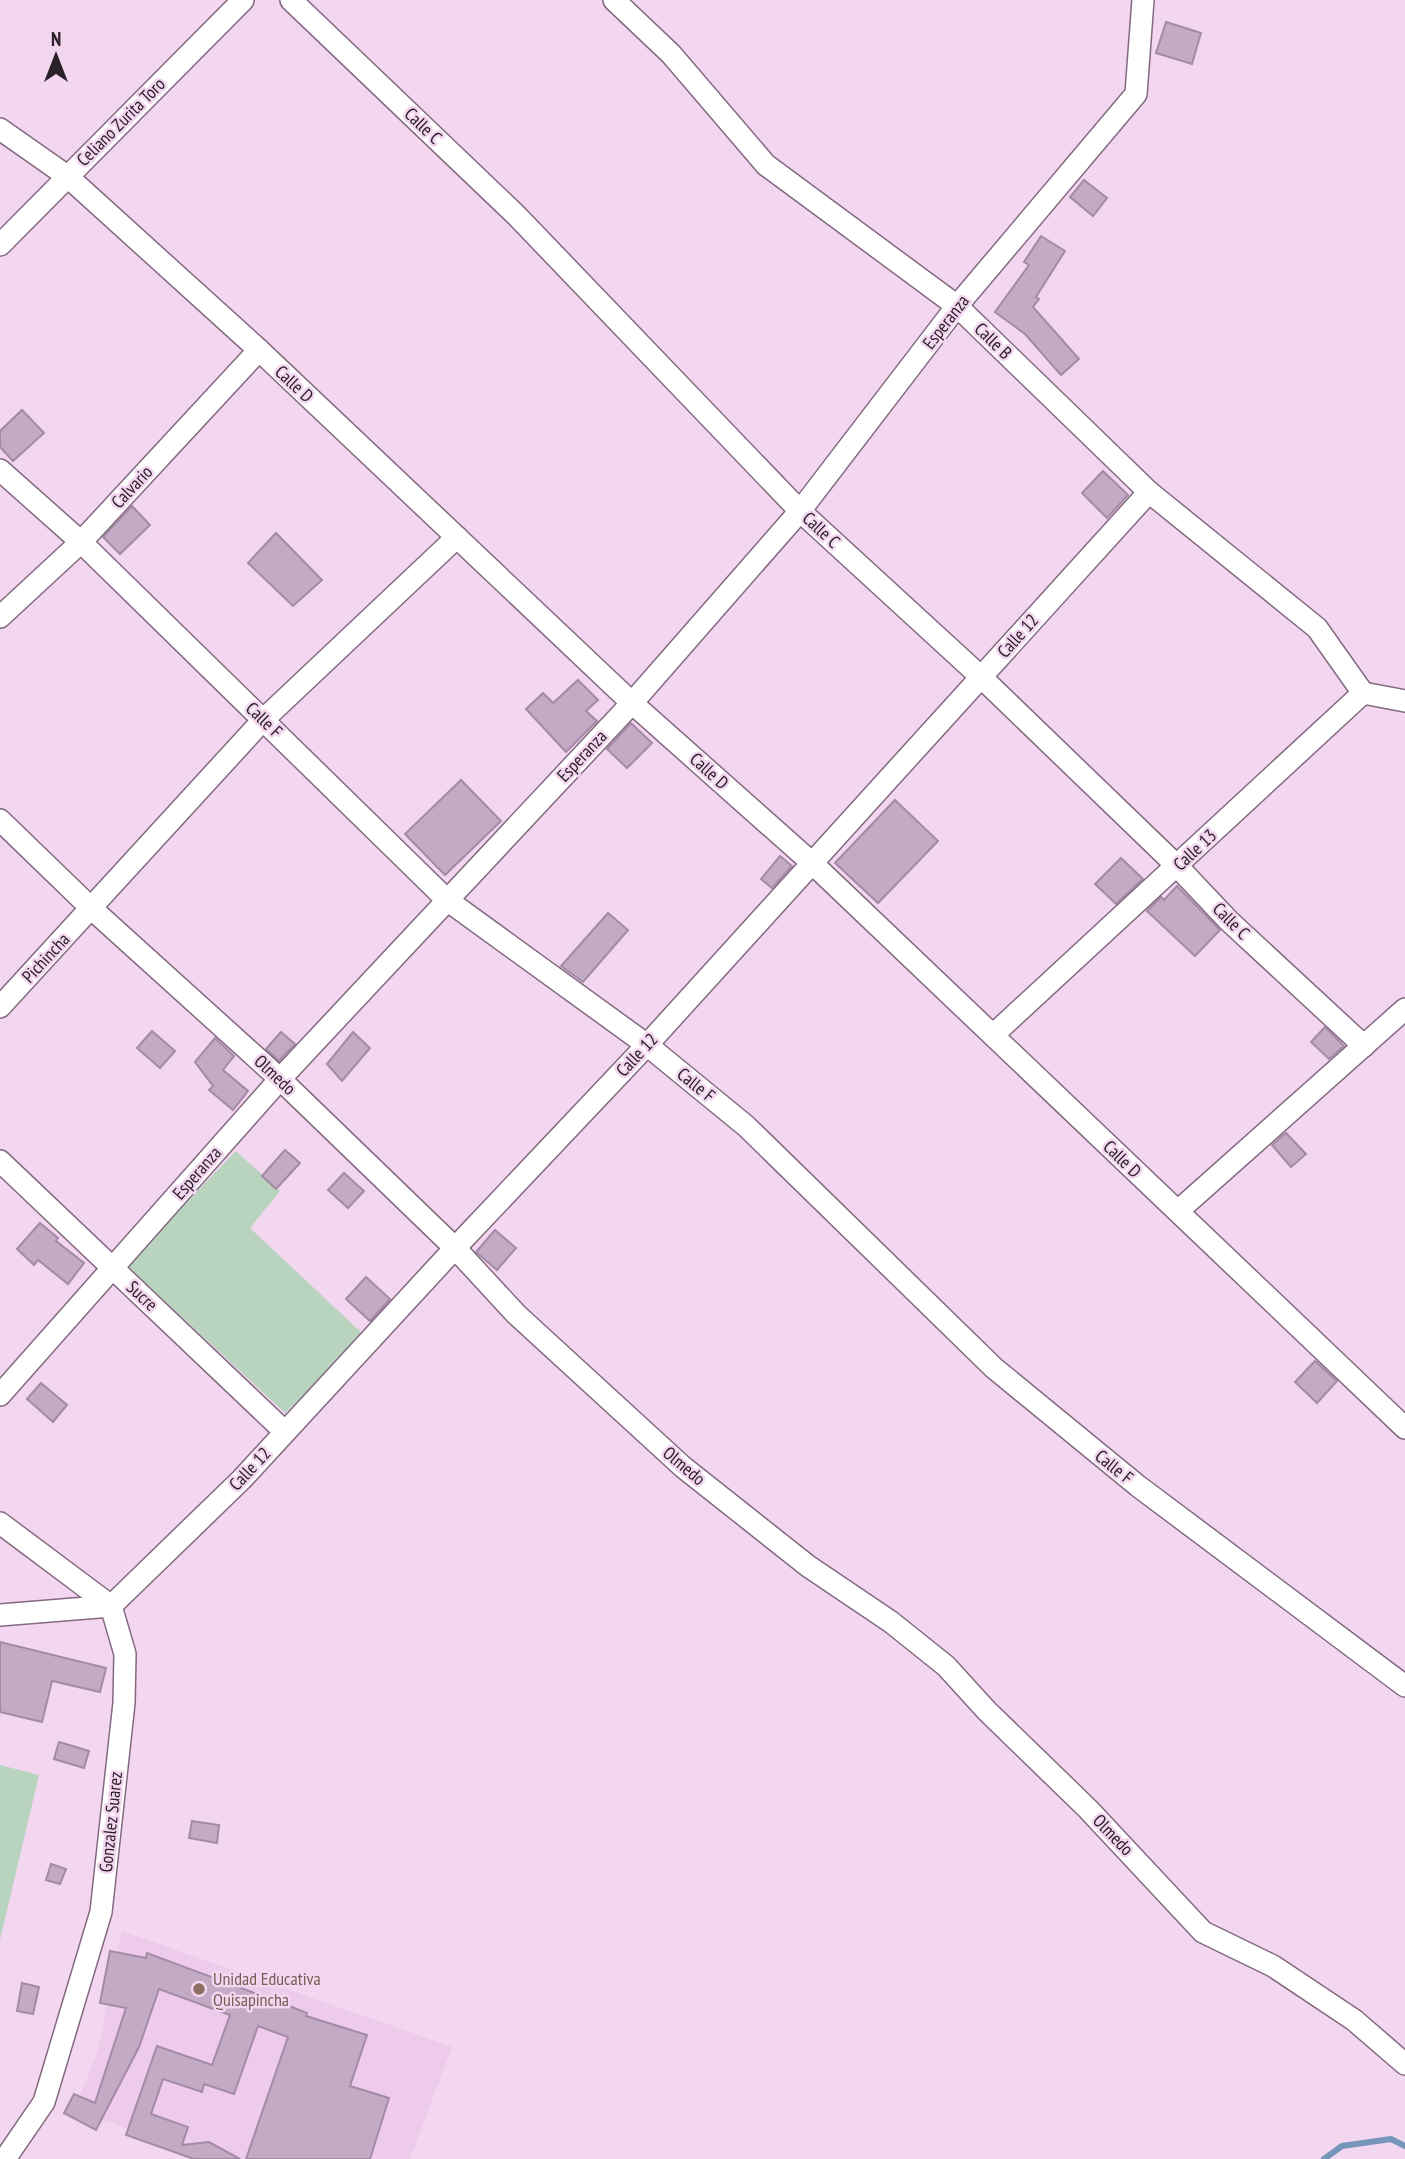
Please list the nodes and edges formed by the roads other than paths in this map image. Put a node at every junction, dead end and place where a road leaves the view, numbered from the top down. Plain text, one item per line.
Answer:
1 (243, 0) edge
2 (291, 0) edge
3 (614, 0) edge
4 (1143, 0) edge
5 (0, 129) edge
6 (67, 176) junction
7 (0, 245) edge
8 (957, 306) junction
9 (259, 350) junction
10 (0, 470) edge
11 (1149, 492) junction
12 (800, 511) junction
13 (457, 537) junction
14 (81, 542) junction
15 (0, 617) edge
16 (981, 677) junction
17 (1363, 693) junction
18 (1405, 701) edge
19 (632, 703) junction
20 (264, 720) junction
21 (0, 820) edge
22 (812, 863) junction
23 (1177, 866) junction
24 (447, 900) junction
25 (92, 909) junction
26 (0, 1007) edge
27 (1405, 1009) edge
28 (993, 1035) junction
29 (648, 1045) junction
30 (1364, 1046) junction
31 (279, 1079) junction
32 (0, 1161) edge
33 (1178, 1211) junction
34 (455, 1248) junction
35 (114, 1269) junction
36 (0, 1395) edge
37 (1405, 1427) edge
38 (285, 1431) junction
39 (0, 1523) edge
40 (111, 1606) junction
41 (0, 1615) edge
42 (1405, 1686) edge
43 (1405, 2064) edge
44 (5, 2159) edge

1 - 6 street, Celiano Zurita Toro
2 - 12 street, Calle C
3 - 8 street, Calle B
4 - 8 street, Esperanza
5 - 6 street, Calle D
6 - 7 street, Celiano Zurita Toro
6 - 9 street, Calle D
8 - 11 street, Calle B
8 - 12 street, Esperanza
9 - 13 street, Calle D
9 - 14 street, Calvario
10 - 14 street, Calle F
11 - 16 street, Calle 12
11 - 17 street, Calle B
12 - 16 street, Calle C
12 - 19 street, Esperanza
13 - 19 street, Calle D
13 - 20 street, Pichincha
14 - 15 street, Calvario
14 - 20 street, Calle F
16 - 22 street, Calle 12
16 - 23 street, Calle C
17 - 18 street
17 - 23 street, Calle 13
19 - 22 street, Calle D
19 - 24 street, Esperanza
20 - 24 street, Calle F
20 - 25 street, Pichincha
21 - 25 street, Olmedo
22 - 28 street, Calle D
22 - 29 street, Calle 12
23 - 28 street, Calle 13
23 - 30 street, Calle C
24 - 29 street, Calle F
24 - 31 street, Esperanza
25 - 26 street, Pichincha
25 - 31 street, Olmedo
27 - 30 street
28 - 33 street, Calle D
29 - 34 street, Calle 12
29 - 42 street, Calle F
30 - 33 street
31 - 34 street, Olmedo
31 - 35 street, Esperanza
32 - 35 street, Sucre
33 - 37 street, Calle D
34 - 38 street, Calle 12
34 - 43 street, Olmedo
35 - 36 street, Esperanza
35 - 38 street, Sucre
38 - 40 street, Calle 12
39 - 40 street
40 - 41 street
40 - 44 street, Gonzalez Suarez

